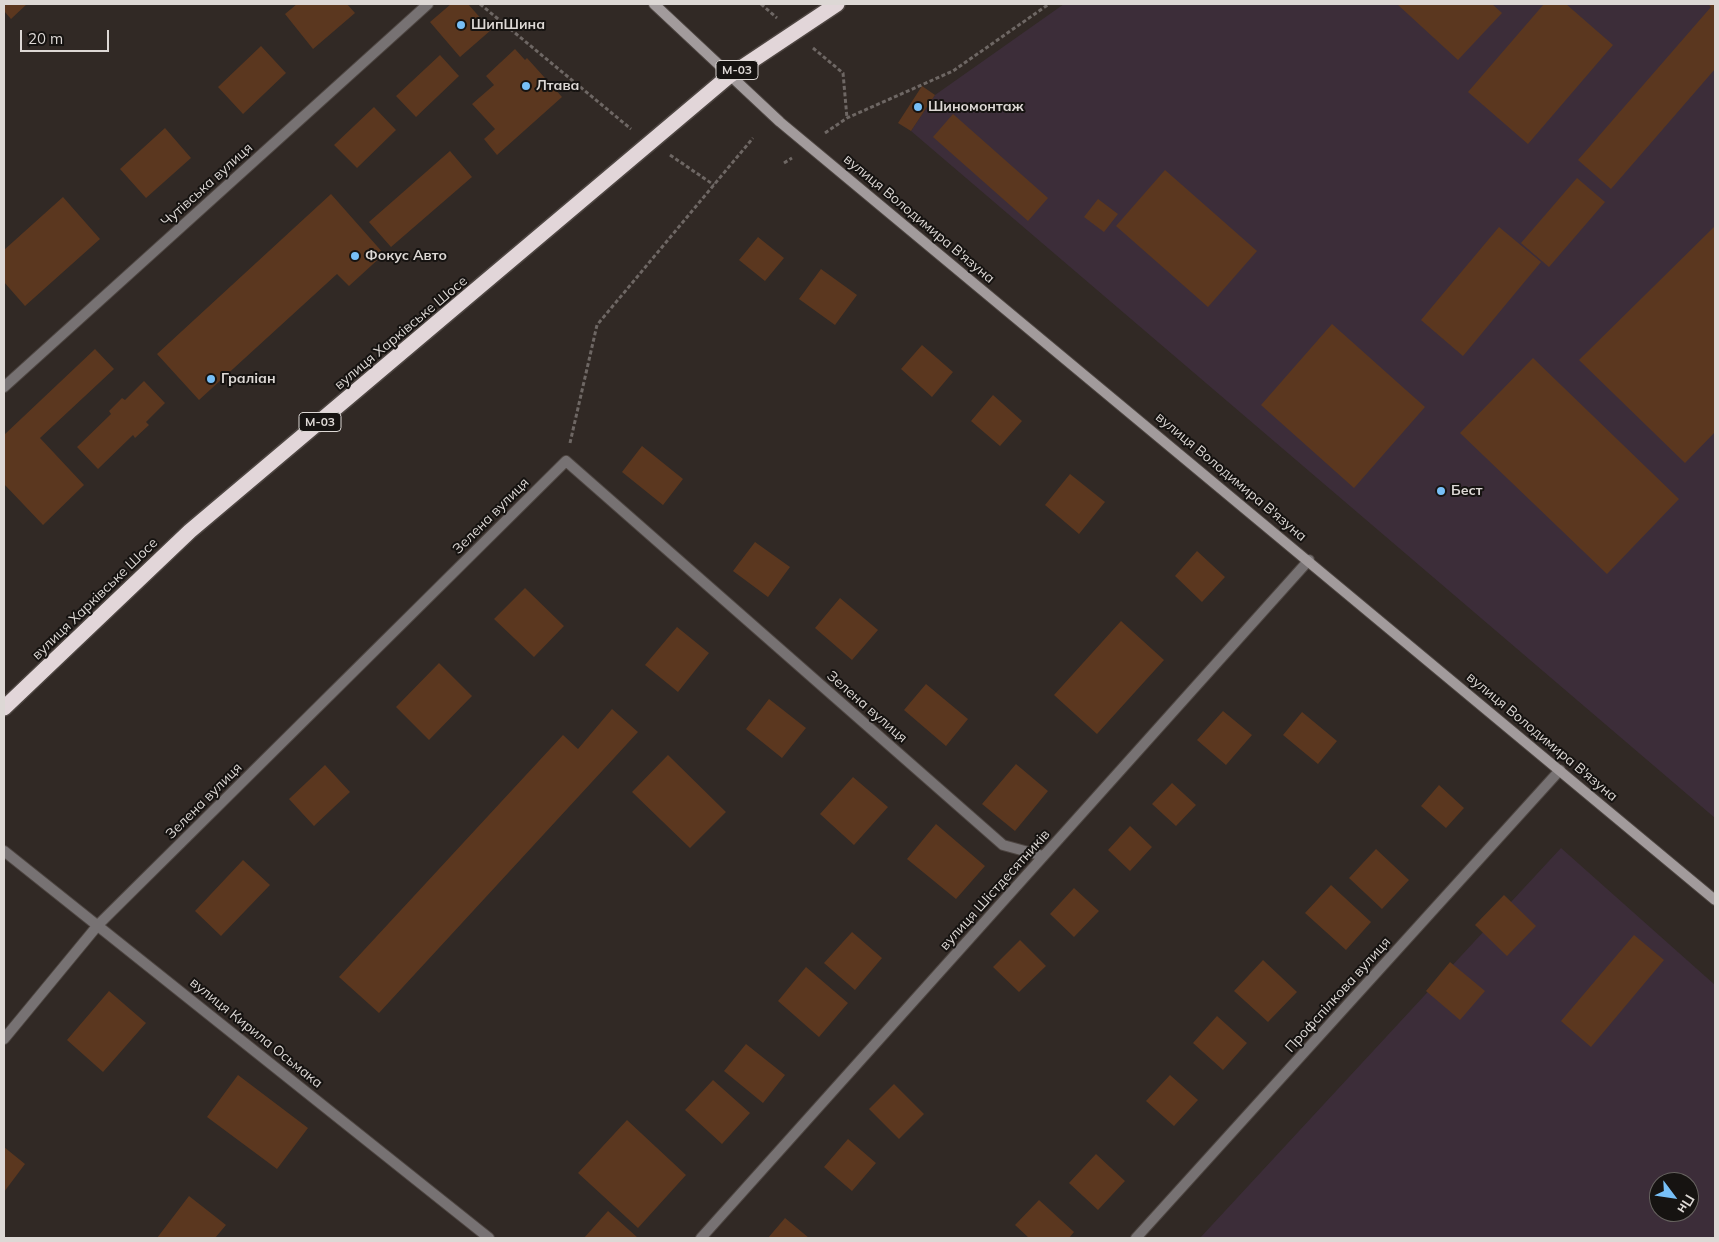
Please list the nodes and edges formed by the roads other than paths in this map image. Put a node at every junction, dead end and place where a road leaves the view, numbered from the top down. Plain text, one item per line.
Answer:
1 (428, 4) edge
2 (654, 4) edge
3 (837, 4) edge
4 (729, 76) junction
5 (4, 387) edge
6 (1309, 560) junction
7 (4, 708) edge
8 (1560, 770) junction
9 (4, 851) edge
10 (1043, 856) junction
11 (1715, 900) edge
12 (98, 925) junction
13 (4, 1039) edge
14 (489, 1238) edge
15 (701, 1238) edge
16 (1136, 1238) edge

1 - 5 street, Чутівська вулиця
2 - 4 main road, вулиця Володимира В'язуна
3 - 4 highway, вулиця Харківське Шосе / М-03
4 - 6 main road, вулиця Володимира В'язуна
4 - 7 highway, вулиця Харківське Шосе / М-03
6 - 8 main road, вулиця Володимира В'язуна
6 - 10 street, вулиця Шістдесятників
8 - 11 main road, вулиця Володимира В'язуна
8 - 16 street, Профспілкова вулиця
9 - 12 street, вулиця Кирила Осьмака
10 - 12 street, Зелена вулиця
10 - 15 street, вулиця Шістдесятників
12 - 13 street, Зелена вулиця
12 - 14 street, вулиця Кирила Осьмака

